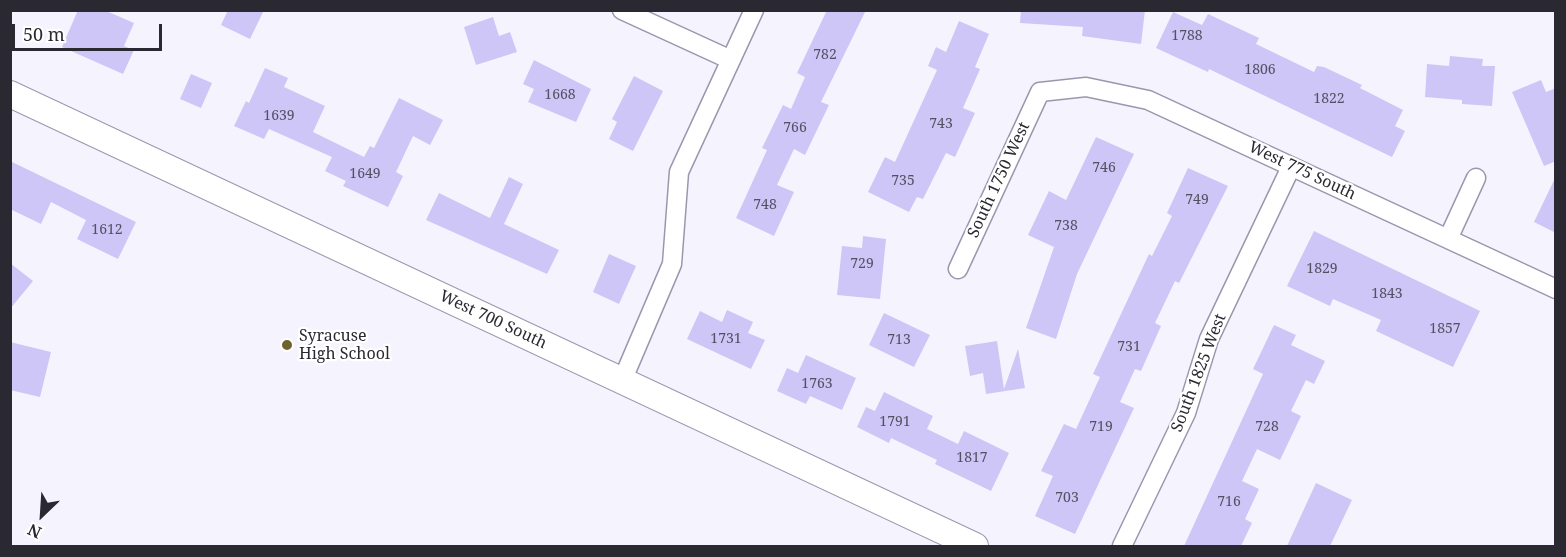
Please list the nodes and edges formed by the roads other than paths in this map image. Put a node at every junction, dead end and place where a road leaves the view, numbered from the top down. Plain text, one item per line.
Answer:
1 (622, 10) edge
2 (754, 10) edge
3 (731, 60) junction
4 (1040, 92) joint
5 (10, 94) edge
6 (1291, 167) junction
7 (1476, 178) dead end
8 (1448, 239) junction
9 (958, 269) dead end
10 (1556, 289) edge
11 (622, 381) junction
12 (975, 546) edge
13 (1122, 546) edge

1 - 3 street
2 - 3 street
3 - 11 street
4 - 6 street, West 775 South
4 - 9 street, South 1750 West
5 - 11 street, West 700 South
6 - 8 street, West 775 South
6 - 13 street, South 1825 West
7 - 8 street
8 - 10 street, West 775 South
11 - 12 street, West 700 South

